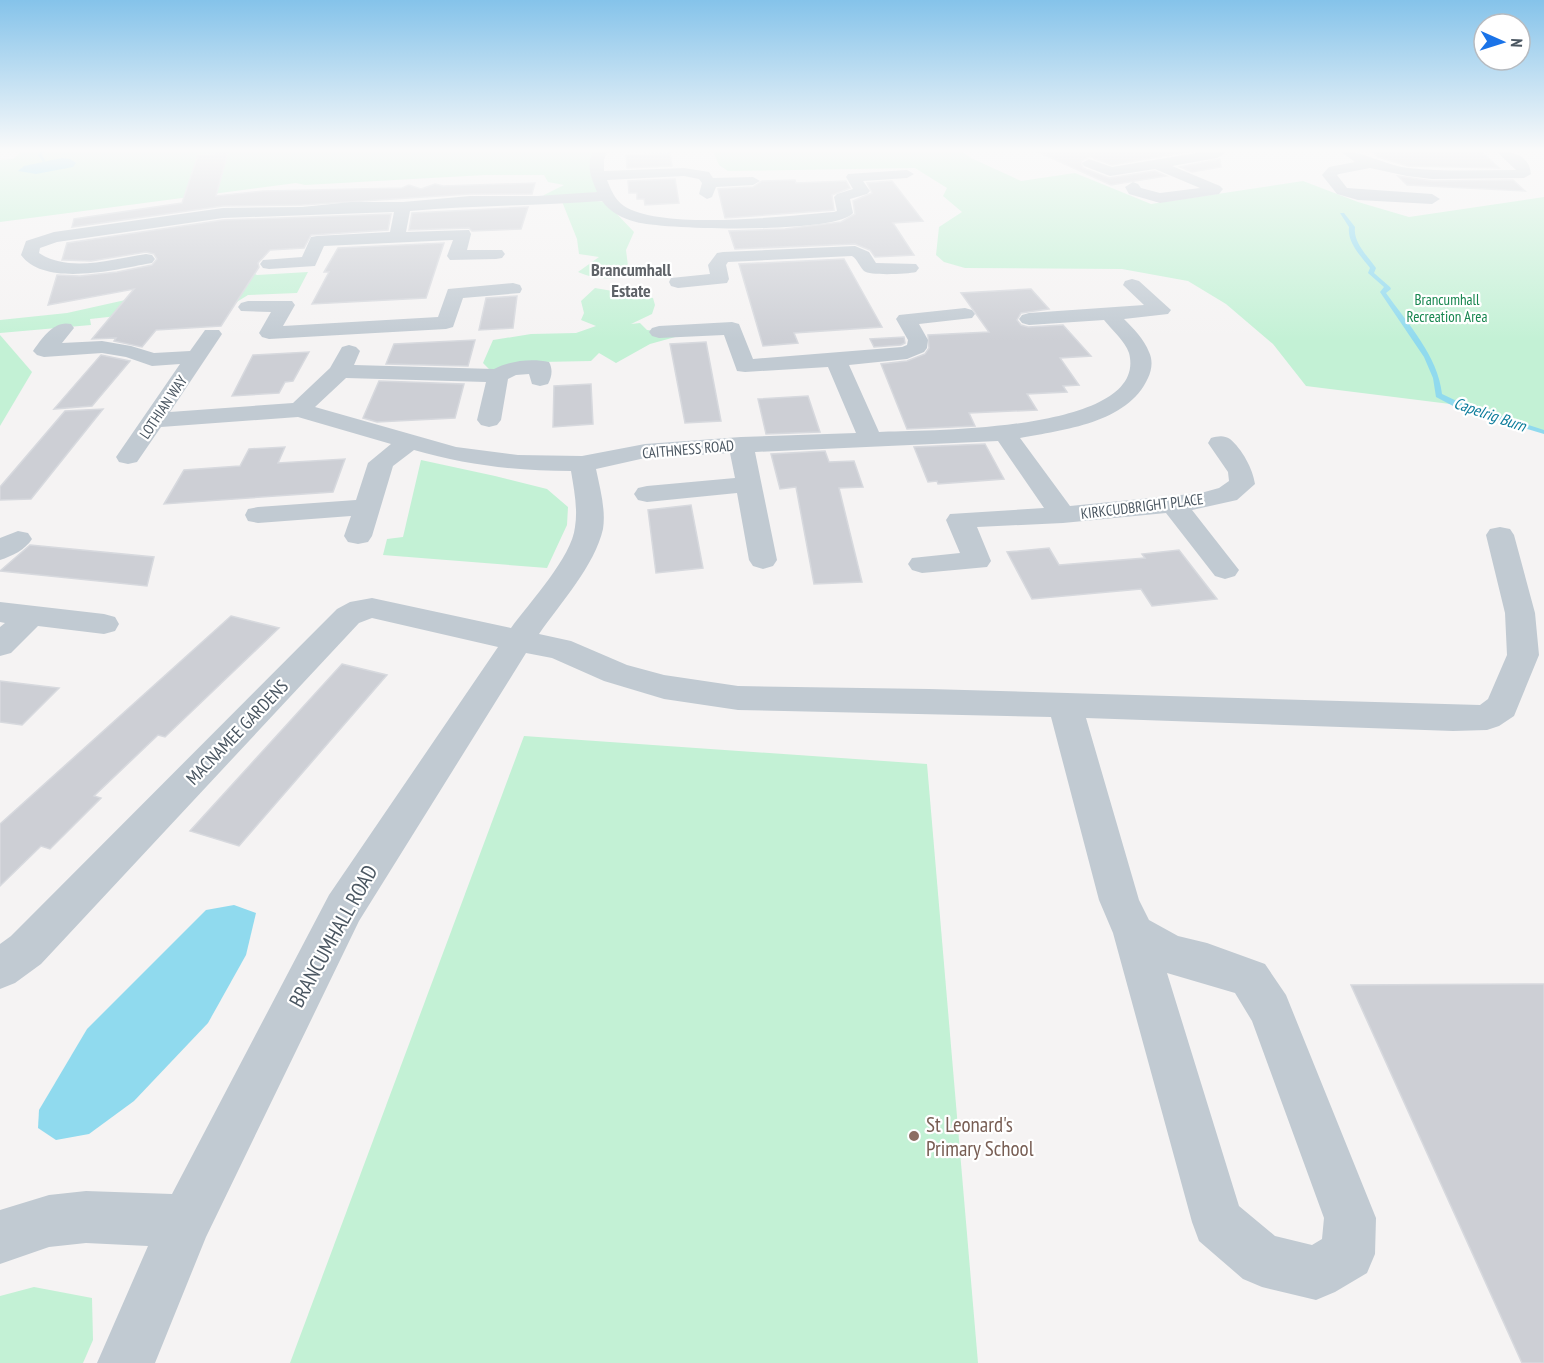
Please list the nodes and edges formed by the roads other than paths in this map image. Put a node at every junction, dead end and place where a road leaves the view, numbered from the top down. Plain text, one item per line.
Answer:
1 (212, 215) edge
2 (401, 215) edge
3 (633, 215) edge
4 (842, 215) edge
5 (775, 220) junction
6 (397, 237) junction
7 (15, 239) dead end
8 (44, 240) junction
9 (496, 254) dead end
10 (785, 254) junction
11 (146, 259) dead end
12 (269, 264) dead end
13 (75, 268) junction
14 (910, 268) dead end
15 (57, 280) dead end
16 (678, 282) dead end
17 (1132, 285) dead end
18 (513, 290) dead end
19 (248, 307) dead end
20 (965, 314) dead end
21 (1109, 314) junction
22 (1029, 319) dead end
23 (360, 327) junction
24 (64, 328) dead end
25 (659, 332) dead end
26 (212, 334) dead end
27 (197, 357) junction
28 (836, 360) junction
29 (340, 371) junction
30 (498, 376) junction
31 (540, 378) dead end
32 (299, 410) junction
33 (154, 420) junction
34 (489, 420) dead end
35 (1005, 434) junction
36 (870, 438) junction
37 (409, 442) junction
38 (1220, 443) dead end
39 (741, 444) junction
40 (128, 457) dead end
41 (582, 464) junction
42 (748, 484) junction
43 (647, 494) dead end
44 (1173, 504) junction
45 (368, 507) junction
46 (258, 515) dead end
47 (1063, 515) junction
48 (1500, 535) dead end
49 (358, 537) dead end
50 (763, 560) dead end
51 (922, 564) dead end
52 (1225, 570) dead end
53 (0, 612) edge
54 (30, 616) junction
55 (104, 624) dead end
56 (518, 641) junction
57 (0, 645) edge
58 (1065, 706) junction
59 (1134, 933) junction
60 (0, 969) edge
61 (186, 1221) junction
62 (0, 1237) edge
63 (126, 1363) edge

1 - 8 street
2 - 6 street
3 - 5 street
4 - 5 street
5 - 10 street
6 - 9 street
6 - 12 street
7 - 8 street
8 - 13 street
10 - 14 street
10 - 16 street
11 - 13 street
13 - 15 street
17 - 21 street
18 - 23 street
19 - 23 street
20 - 28 street
21 - 22 street
21 - 35 street, CAITHNESS ROAD
23 - 29 street
24 - 27 street, LOTHIAN WAY
25 - 28 street
26 - 27 street, LOTHIAN WAY
27 - 33 street, LOTHIAN WAY
28 - 36 street
29 - 30 street
29 - 32 street
30 - 31 street
30 - 34 street
32 - 33 street, CAITHNESS ROAD
32 - 37 street, CAITHNESS ROAD
33 - 40 street, LOTHIAN WAY
35 - 36 street, CAITHNESS ROAD
35 - 47 street, KIRKCUDBRIGHT PLACE
36 - 39 street, CAITHNESS ROAD
37 - 41 street, CAITHNESS ROAD
37 - 45 street
38 - 44 street, KIRKCUDBRIGHT PLACE
39 - 41 street, CAITHNESS ROAD
39 - 42 street
41 - 56 street, BRANCUMHALL ROAD
42 - 43 street
42 - 50 street
44 - 47 street, KIRKCUDBRIGHT PLACE
44 - 52 street
45 - 46 street
45 - 49 street
47 - 51 street, KIRKCUDBRIGHT PLACE
48 - 58 street, MACNAMEE GARDENS
53 - 54 street
54 - 55 street
54 - 57 street
56 - 58 street, MACNAMEE GARDENS
56 - 60 street, MACNAMEE GARDENS
56 - 61 street, BRANCUMHALL ROAD
58 - 59 street
59 - 59 street
61 - 62 street
61 - 63 street, BRANCUMHALL ROAD

